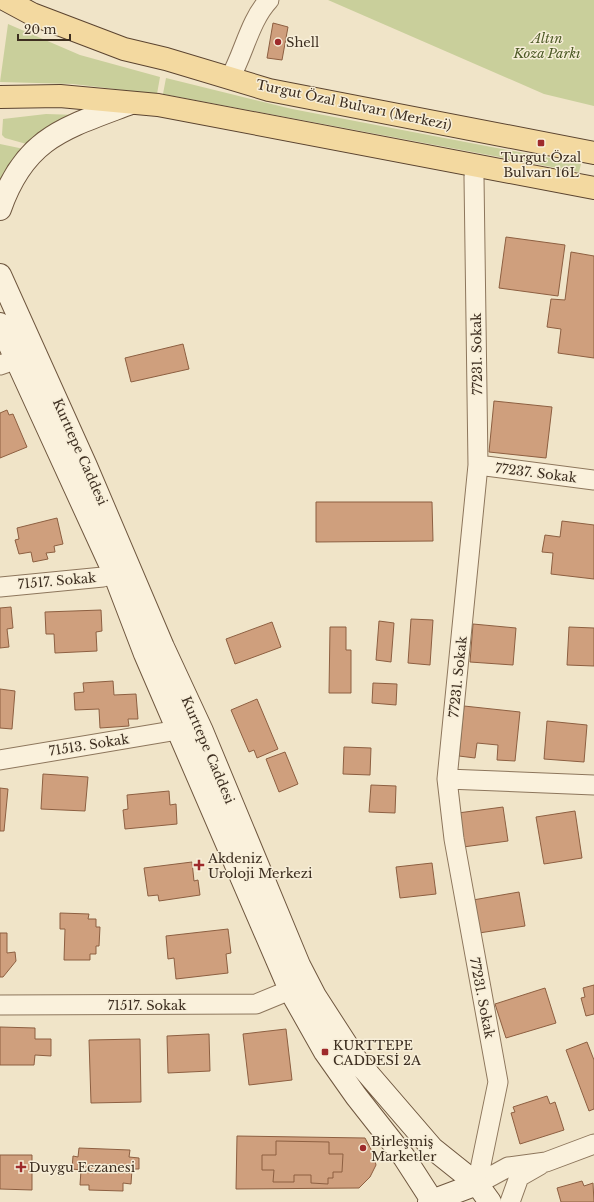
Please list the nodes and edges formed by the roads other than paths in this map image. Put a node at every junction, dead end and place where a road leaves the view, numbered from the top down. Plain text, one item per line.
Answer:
1 (6, 0) edge
2 (269, 0) edge
3 (230, 78) junction
4 (0, 96) edge
5 (131, 102) junction
6 (594, 153) edge
7 (476, 164) junction
8 (594, 188) edge
9 (0, 209) edge
10 (0, 275) edge
11 (0, 324) edge
12 (8, 362) edge
13 (478, 465) junction
14 (594, 480) edge
15 (114, 573) junction
16 (0, 586) edge
17 (178, 730) junction
18 (0, 760) edge
19 (447, 779) junction
20 (594, 785) edge
21 (290, 990) junction
22 (0, 1005) edge
23 (594, 1144) edge
24 (546, 1162) junction
25 (477, 1184) junction
26 (431, 1202) edge
27 (490, 1202) edge
28 (510, 1202) edge

1 - 3 main road, Turgut Özal Bulvarı (Merkezi)
2 - 3 street
3 - 6 main road, Turgut Özal Bulvarı (Merkezi)
4 - 5 main road
5 - 7 main road
5 - 9 main road
7 - 8 main road
7 - 13 street, 77231. Sokak
10 - 25 main road, Kurttepe Caddesi
11 - 12 main road, Kurttepe Caddesi
12 - 15 main road, Kurttepe Caddesi
13 - 14 street, 77237. Sokak
13 - 19 street, 77231. Sokak
15 - 16 street, 71517. Sokak
15 - 17 main road, Kurttepe Caddesi
17 - 18 street, 71513. Sokak
17 - 21 main road, Kurttepe Caddesi
19 - 20 street
19 - 25 street, 77231. Sokak
21 - 22 street, 71517. Sokak
21 - 26 main road, Kurttepe Caddesi
23 - 24 street
24 - 25 street
24 - 28 street
25 - 26 main road
25 - 27 main road, Kurttepe Caddesi

